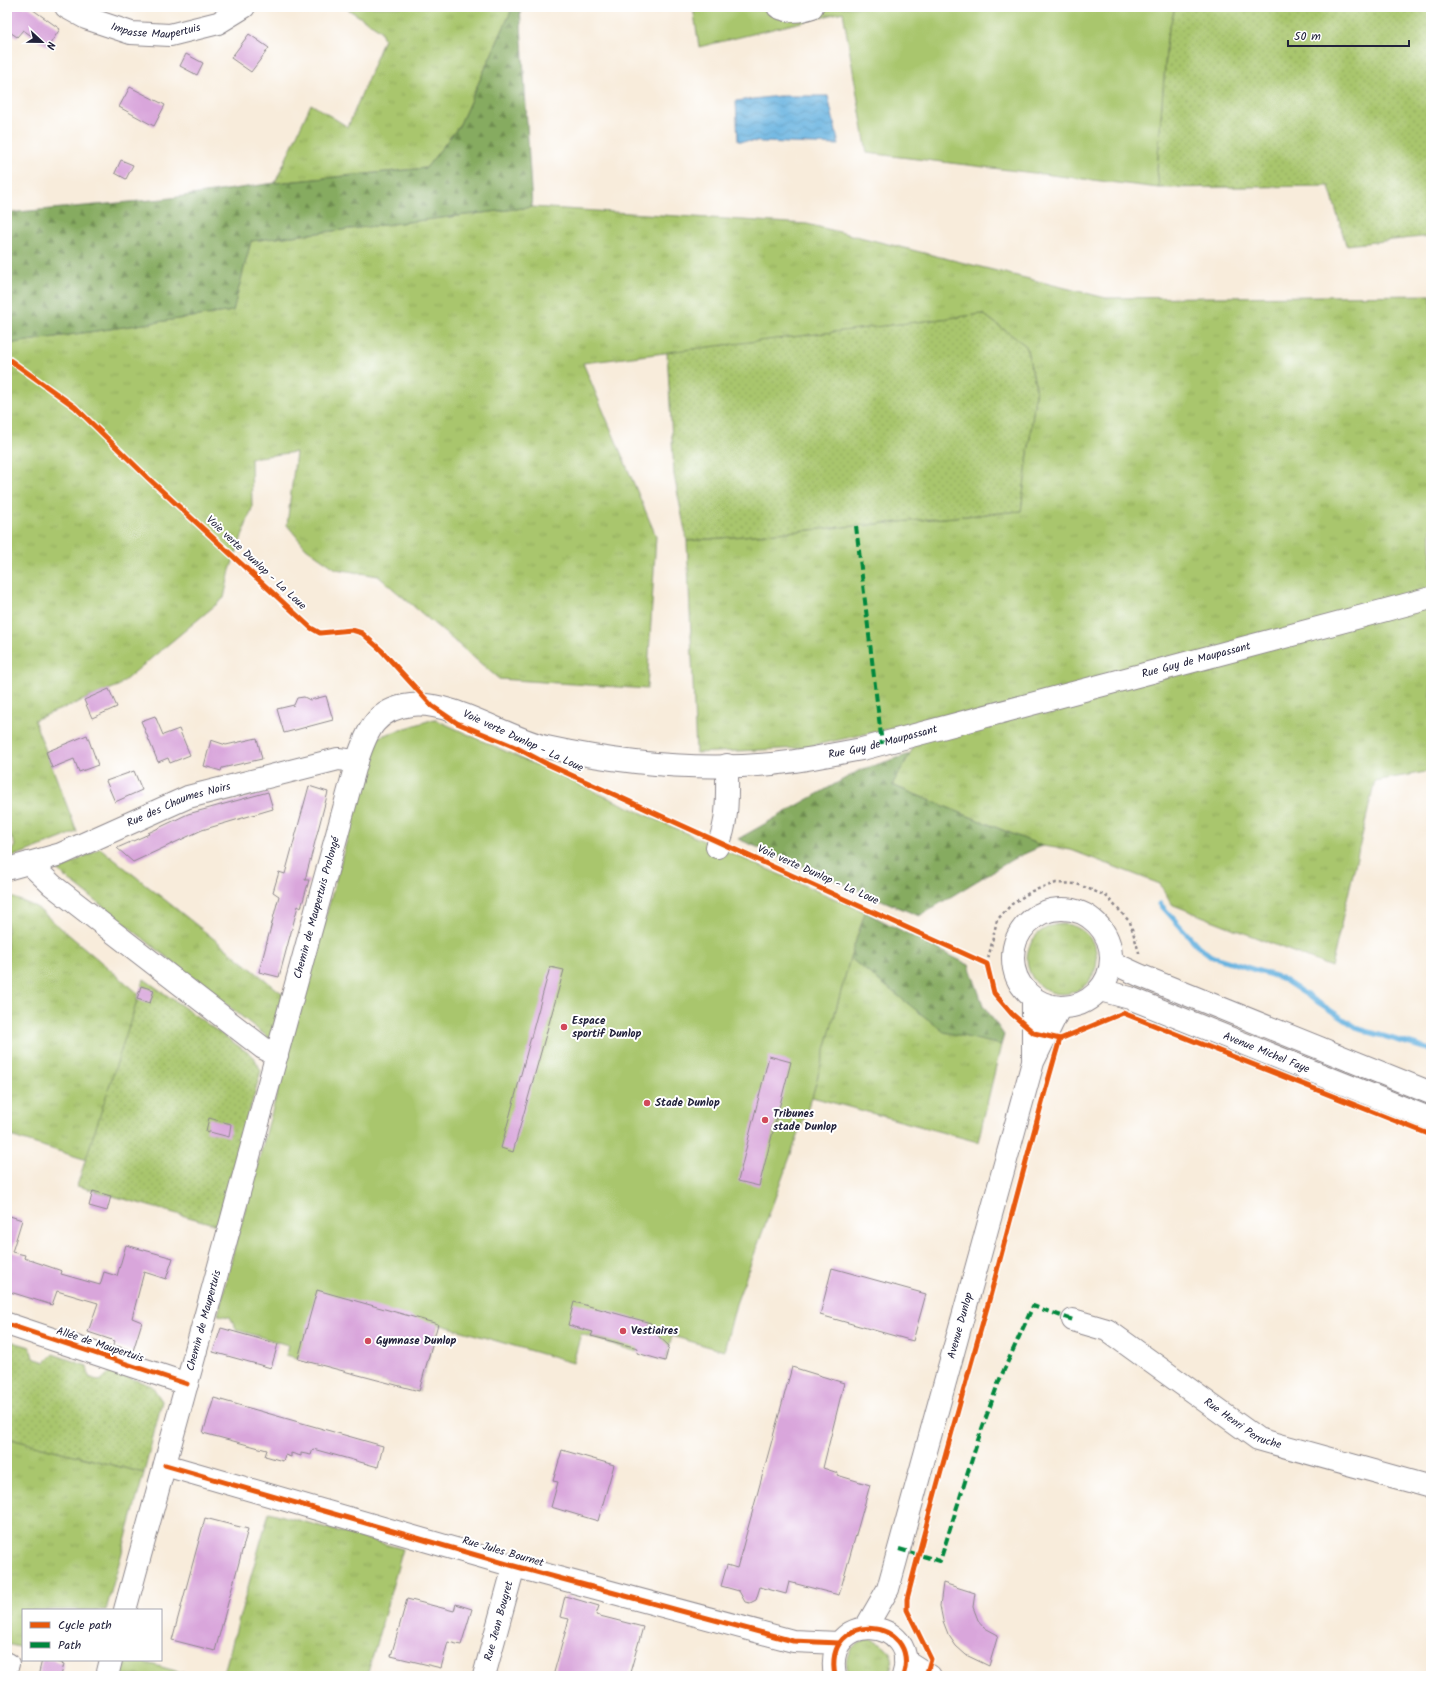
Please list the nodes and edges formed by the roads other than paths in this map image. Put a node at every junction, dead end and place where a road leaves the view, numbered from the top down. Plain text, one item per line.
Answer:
1 (66, 7) edge
2 (244, 7) edge
3 (778, 7) edge
4 (812, 7) edge
5 (1431, 598) edge
6 (357, 761) junction
7 (727, 765) junction
8 (717, 847) dead end
9 (29, 863) junction
10 (7, 869) edge
11 (1111, 962) junction
12 (1100, 990) junction
13 (1033, 998) junction
14 (1060, 1007) junction
15 (278, 1054) junction
16 (1033, 1062) junction
17 (1431, 1093) edge
18 (1431, 1119) edge
19 (1074, 1320) dead end
20 (7, 1324) edge
21 (187, 1384) junction
22 (165, 1465) junction
23 (1431, 1487) edge
24 (514, 1566) junction
25 (888, 1589) junction
26 (125, 1609) edge
27 (866, 1627) junction
28 (893, 1636) junction
29 (793, 1641) junction
30 (839, 1643) junction
31 (112, 1661) edge
32 (904, 1668) edge
33 (834, 1671) edge
34 (107, 1676) edge
35 (484, 1676) edge
36 (930, 1676) edge

1 - 2 street, Impasse Maupertuis
3 - 4 street
5 - 7 street, Rue Guy de Maupassant
6 - 7 street, Rue Guy de Maupassant
6 - 9 street, Rue des Chaumes Noirs
6 - 15 street, Chemin de Maupertuis Prolongé
7 - 8 street
9 - 10 street, Rue des Chaumes Noirs
9 - 15 street
11 - 12 street
11 - 13 street
11 - 17 street
12 - 14 street
12 - 18 street, Avenue Michel Faye
13 - 14 street
13 - 16 street, Avenue Dunlop
14 - 16 street, Avenue Dunlop
15 - 21 street, Chemin de Maupertuis
16 - 25 street, Avenue Dunlop
19 - 23 street, Rue Henri Perruche
20 - 21 street, Allée de Maupertuis
21 - 22 street, Chemin de Maupertuis
22 - 24 street, Rue Jules Bournet
22 - 26 street, Chemin de Maupertuis
24 - 29 street, Rue Jules Bournet
24 - 35 street, Rue Jean Bougret
25 - 27 street, Avenue Dunlop
25 - 28 street, Avenue Dunlop
27 - 28 street
27 - 30 street
28 - 32 street
29 - 30 street, Rue Jules Bournet
29 - 33 street, Rue Jules Bournet
30 - 33 street
31 - 34 street
32 - 36 street

